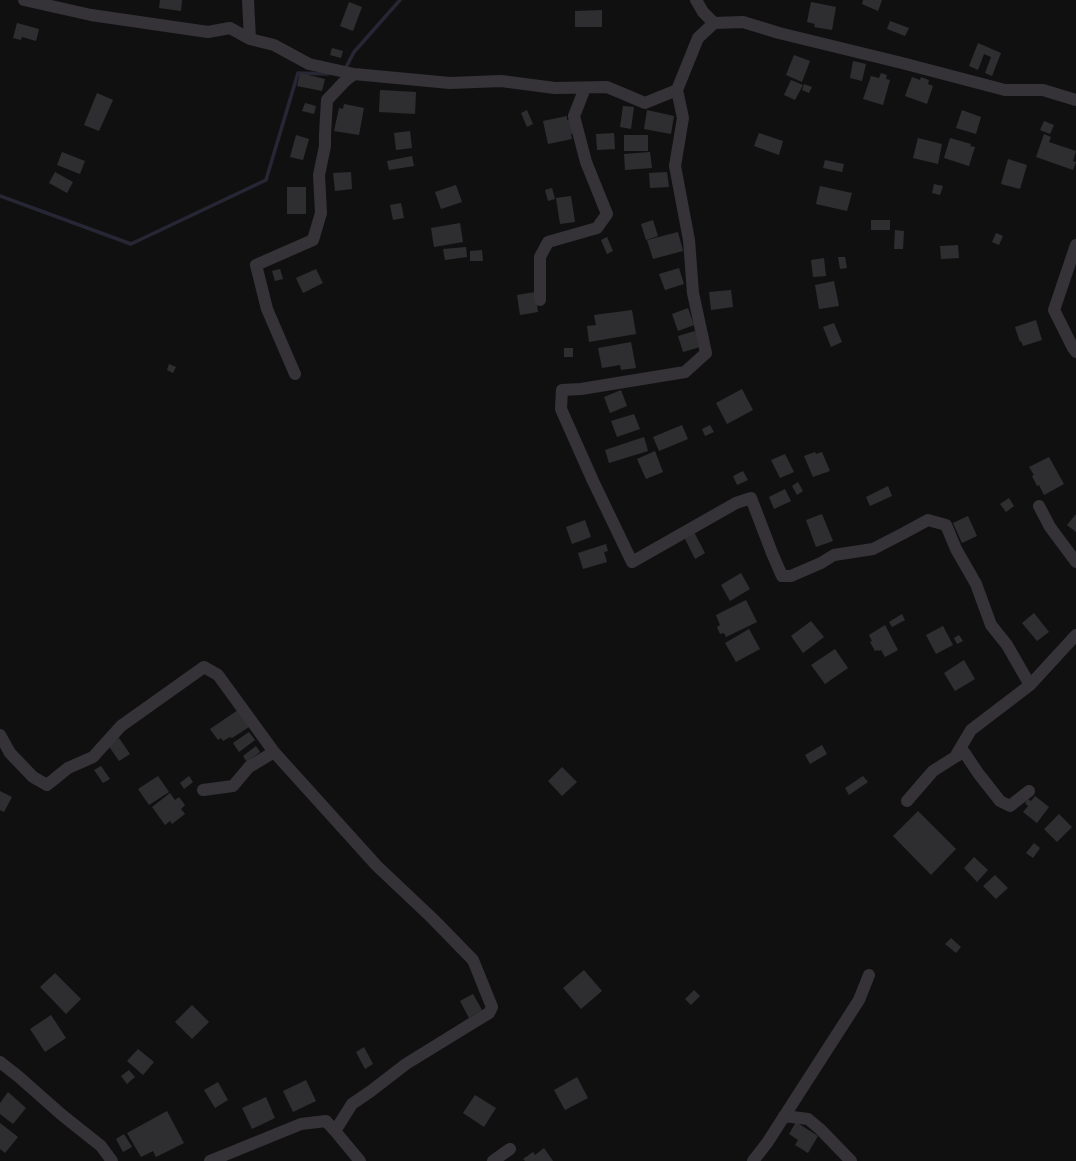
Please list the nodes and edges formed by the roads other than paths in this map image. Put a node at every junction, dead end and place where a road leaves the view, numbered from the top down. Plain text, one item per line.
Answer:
1 (24, 0) edge
2 (248, 0) edge
3 (696, 0) edge
4 (714, 23) junction
5 (250, 39) junction
6 (354, 74) junction
7 (585, 88) junction
8 (676, 90) junction
9 (1076, 100) edge
10 (1076, 245) edge
11 (540, 300) dead end
12 (1076, 352) edge
13 (295, 374) dead end
14 (1039, 506) dead end
15 (1076, 562) edge
16 (1076, 634) edge
17 (1030, 685) junction
18 (0, 736) edge
19 (274, 752) junction
20 (955, 757) junction
21 (203, 790) dead end
22 (1029, 791) dead end
23 (907, 801) dead end
24 (869, 975) dead end
25 (0, 1062) edge
26 (784, 1116) junction
27 (335, 1131) junction
28 (510, 1149) dead end
29 (112, 1161) edge
30 (210, 1161) edge
31 (360, 1161) edge
32 (493, 1161) edge
33 (753, 1161) edge
34 (851, 1161) edge

1 - 5 street
2 - 5 street
3 - 4 street
4 - 8 street
4 - 9 street
5 - 6 street
6 - 7 street
6 - 13 street
7 - 8 street
7 - 11 street
8 - 17 street
10 - 12 street
14 - 15 street
16 - 17 street
17 - 20 street
18 - 19 street
19 - 21 street
19 - 27 street
20 - 22 street
20 - 23 street
24 - 26 street
25 - 29 street
26 - 33 street
26 - 34 street
27 - 30 street
27 - 31 street
28 - 32 street

